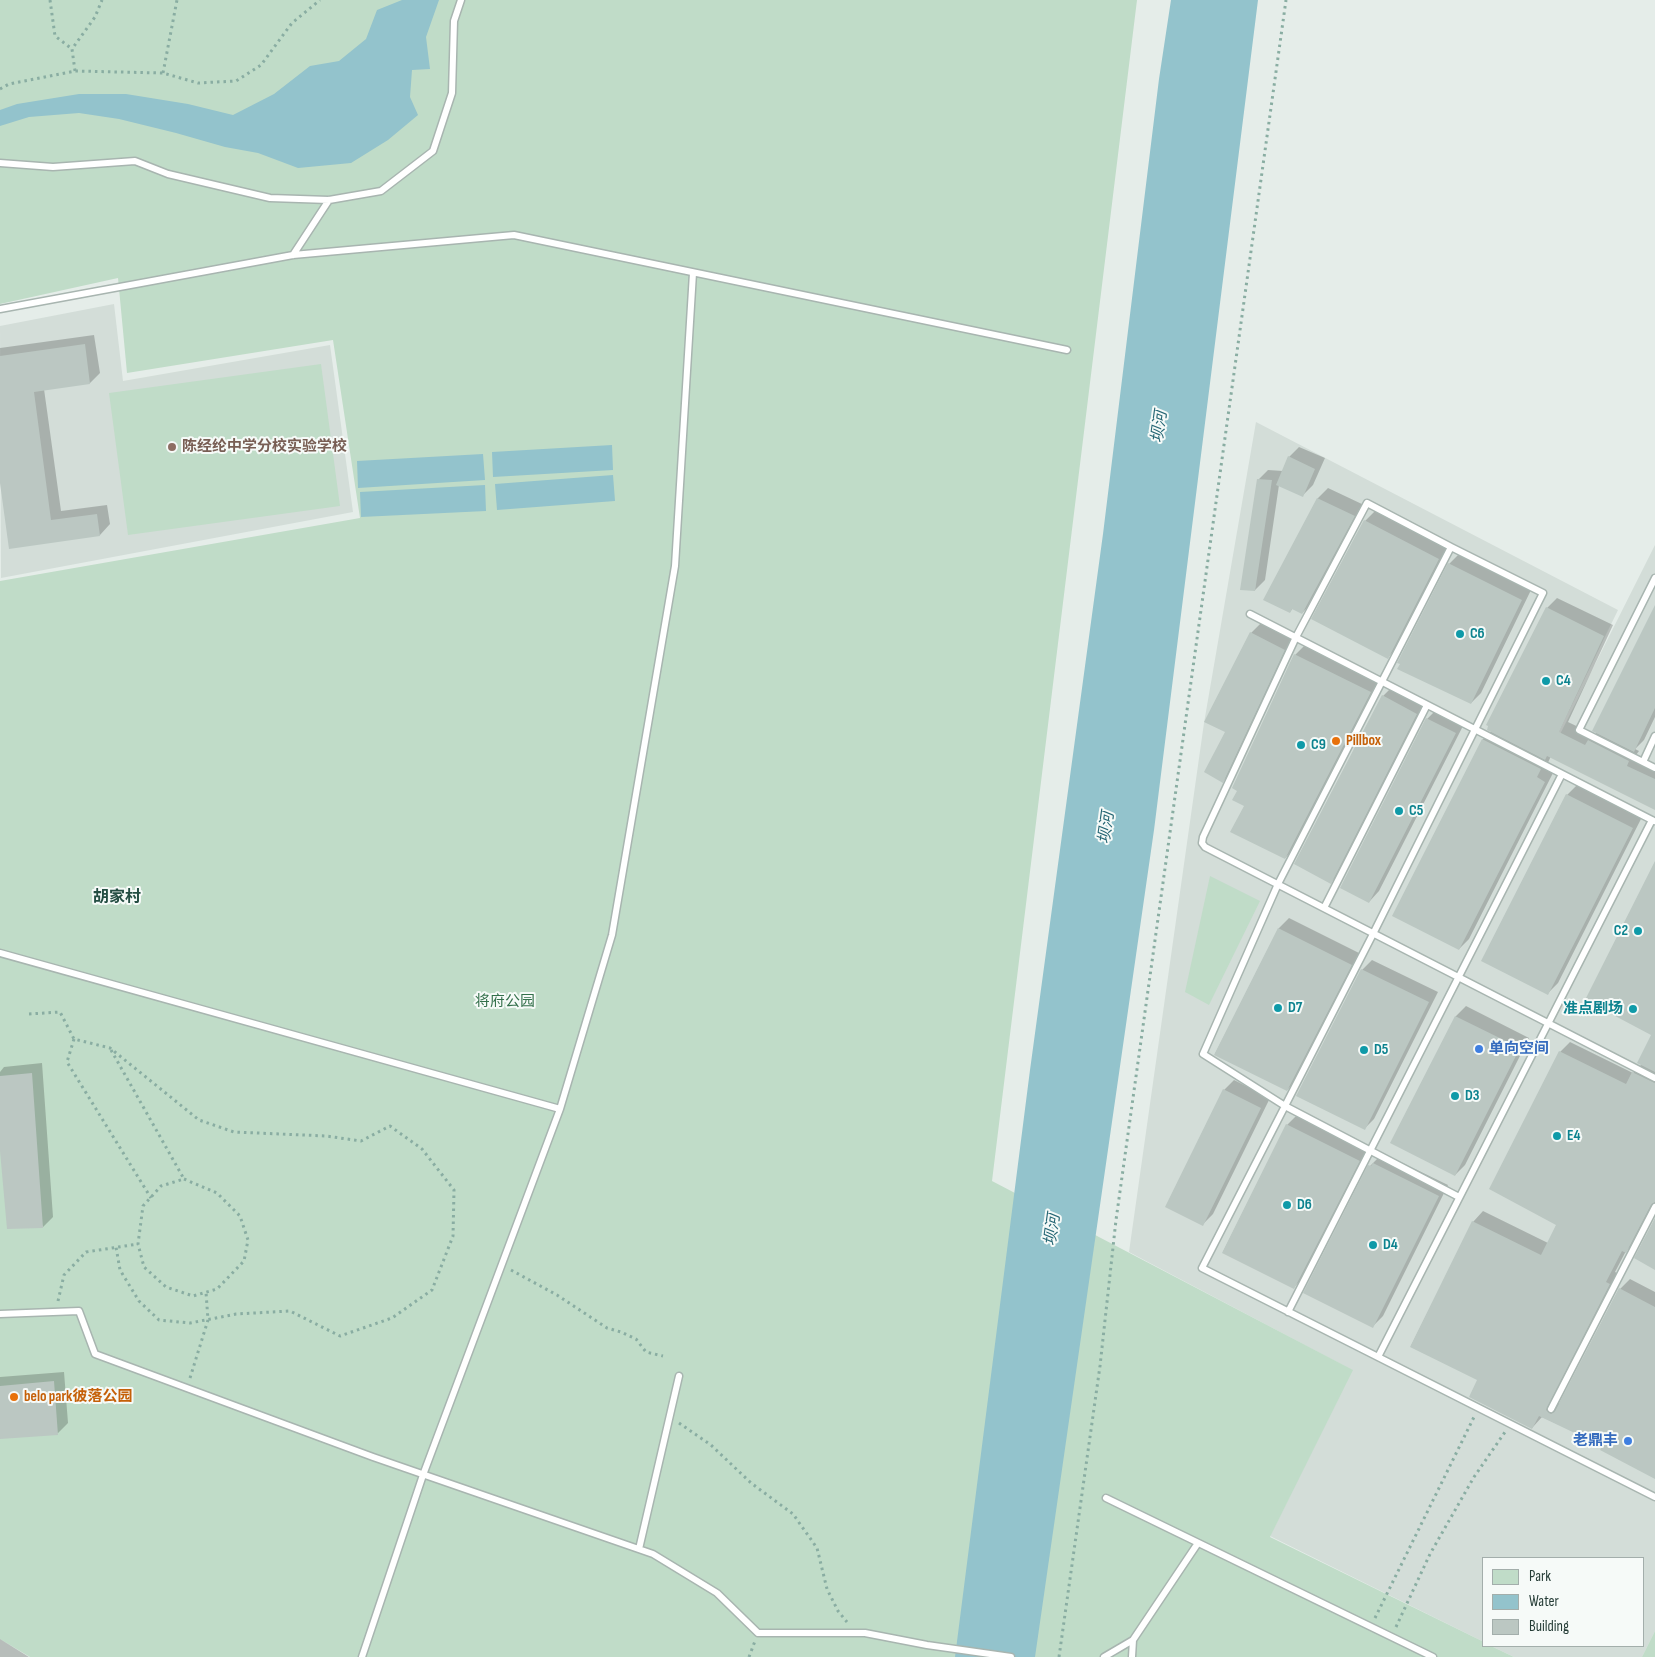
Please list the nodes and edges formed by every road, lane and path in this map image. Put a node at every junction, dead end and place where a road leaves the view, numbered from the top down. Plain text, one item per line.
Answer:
1 (50, 0) edge
2 (102, 0) edge
3 (177, 0) edge
4 (320, 0) edge
5 (462, 0) edge
6 (1286, 0) edge
7 (72, 50) junction
8 (75, 71) junction
9 (163, 73) junction
10 (0, 89) edge
11 (0, 163) edge
12 (328, 200) junction
13 (293, 255) junction
14 (693, 273) junction
15 (0, 309) edge
16 (1067, 350) dead end
17 (1451, 547) junction
18 (1655, 578) edge
19 (1250, 614) dead end
20 (1296, 638) junction
21 (1382, 682) junction
22 (1427, 705) junction
23 (1476, 730) junction
24 (1655, 736) edge
25 (1643, 762) junction
26 (1655, 768) edge
27 (1562, 774) junction
28 (1653, 821) edge
29 (1278, 884) junction
30 (1324, 908) junction
31 (1373, 934) junction
32 (0, 953) edge
33 (1457, 977) junction
34 (29, 1014) dead end
35 (1548, 1024) junction
36 (74, 1039) junction
37 (110, 1048) junction
38 (1655, 1078) edge
39 (1285, 1106) junction
40 (560, 1110) junction
41 (1370, 1150) junction
42 (184, 1179) junction
43 (150, 1198) junction
44 (1460, 1198) junction
45 (1655, 1206) edge
46 (138, 1244) junction
47 (116, 1247) junction
48 (501, 1264) junction
49 (206, 1292) junction
50 (56, 1312) junction
51 (1288, 1312) junction
52 (0, 1314) edge
53 (208, 1320) junction
54 (663, 1356) dead end
55 (1378, 1357) junction
56 (679, 1376) dead end
57 (187, 1387) junction
58 (1479, 1408) junction
59 (1552, 1408) dead end
60 (670, 1417) junction
61 (1510, 1424) junction
62 (423, 1475) junction
63 (1655, 1497) edge
64 (1106, 1498) dead end
65 (1198, 1543) junction
66 (638, 1549) junction
67 (1370, 1627) junction
68 (758, 1633) junction
69 (855, 1633) junction
70 (1391, 1637) junction
71 (1133, 1640) junction
72 (362, 1657) edge
73 (749, 1657) edge
74 (1011, 1657) edge
75 (1059, 1657) edge
76 (1104, 1657) edge
77 (1132, 1657) edge
78 (1433, 1657) edge

1 - 7 path
2 - 7 path
3 - 9 path
4 - 9 path
5 - 12 lane
6 - 75 path
7 - 8 path
8 - 9 path
8 - 10 path
11 - 12 lane
12 - 13 lane
13 - 14 lane
13 - 15 lane
14 - 16 lane
14 - 40 lane
17 - 20 lane
17 - 21 lane
17 - 23 lane
18 - 25 lane
19 - 20 lane
20 - 21 lane
20 - 29 lane
21 - 22 lane
21 - 29 lane
22 - 23 lane
22 - 30 lane
23 - 27 lane
23 - 31 lane
24 - 25 lane
25 - 26 lane
27 - 28 lane
27 - 33 lane
28 - 35 lane
29 - 30 lane
29 - 39 lane
30 - 31 lane
31 - 33 lane
31 - 39 lane
32 - 40 lane
33 - 35 lane
33 - 41 lane
34 - 36 path
35 - 38 lane
35 - 44 lane
36 - 37 path
36 - 43 path
37 - 42 path
37 - 53 path
39 - 41 lane
39 - 51 lane
40 - 48 lane
41 - 44 lane
41 - 51 lane
42 - 43 path
42 - 49 path
43 - 46 path
44 - 55 lane
45 - 59 lane
46 - 47 path
46 - 49 path
47 - 50 path
47 - 53 path
48 - 54 path
48 - 62 lane
49 - 53 path
50 - 52 lane
50 - 57 lane
51 - 55 lane
53 - 57 path
55 - 58 lane
56 - 60 lane
57 - 62 lane
58 - 61 lane
58 - 67 path
60 - 66 lane
60 - 69 path
61 - 63 lane
61 - 70 path
62 - 66 lane
62 - 72 lane
64 - 65 lane
65 - 67 lane
65 - 71 lane
66 - 68 lane
67 - 70 lane
68 - 69 lane
68 - 73 path
69 - 74 lane
70 - 78 lane
71 - 76 lane
71 - 77 lane

